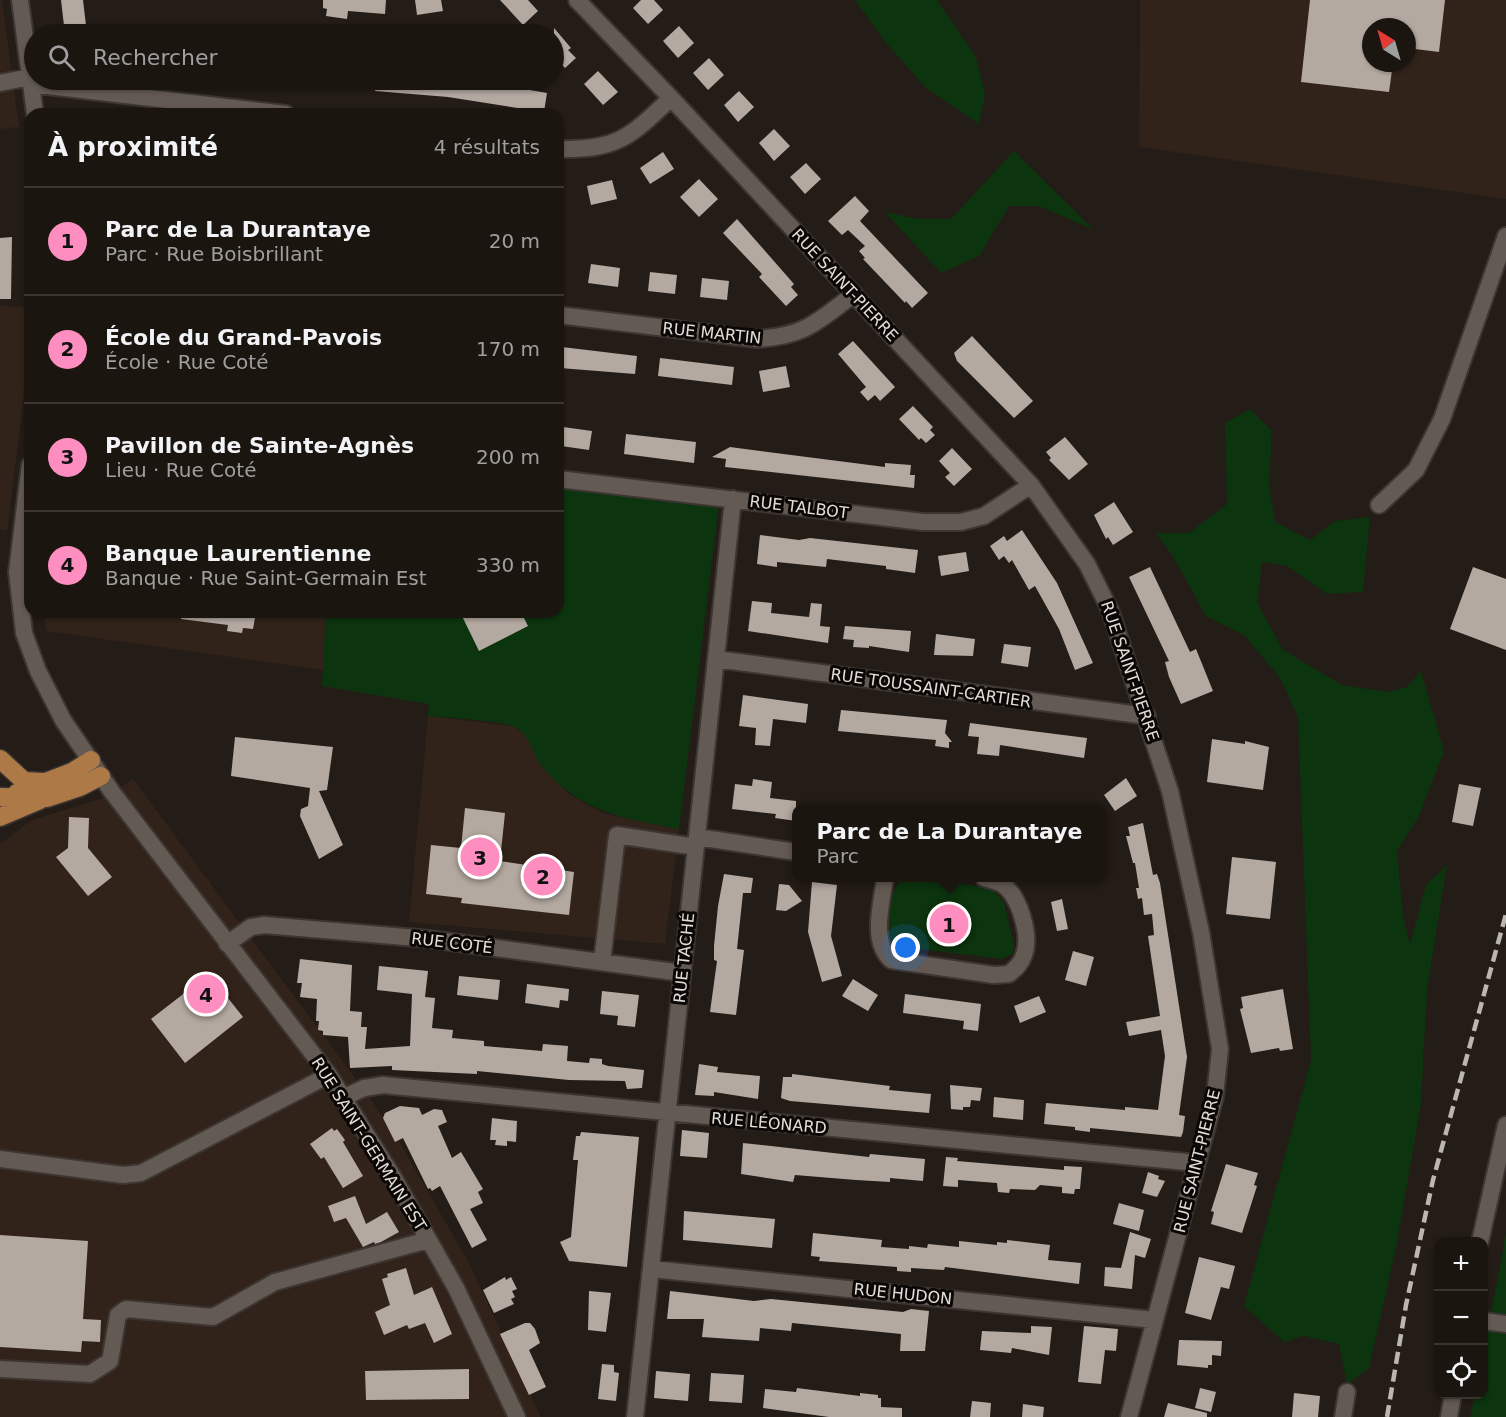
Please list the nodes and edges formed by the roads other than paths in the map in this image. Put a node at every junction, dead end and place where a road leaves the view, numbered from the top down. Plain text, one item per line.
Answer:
1 (20, 0) edge
2 (577, 0) edge
3 (24, 29) edge
4 (24, 81) edge
5 (0, 83) edge
6 (32, 90) edge
7 (101, 90) edge
8 (671, 98) junction
9 (34, 108) edge
10 (240, 108) edge
11 (564, 149) edge
12 (1506, 236) edge
13 (854, 294) junction
14 (564, 316) edge
15 (564, 480) edge
16 (1031, 485) junction
17 (733, 499) junction
18 (1379, 506) dead end
19 (24, 514) edge
20 (716, 659) junction
21 (1147, 716) junction
22 (0, 759) edge
23 (91, 760) junction
24 (101, 776) junction
25 (46, 790) junction
26 (5, 796) edge
27 (0, 817) edge
28 (696, 842) junction
29 (792, 852) edge
30 (885, 882) edge
31 (996, 882) edge
32 (227, 944) junction
33 (602, 962) junction
34 (682, 973) junction
35 (329, 1075) junction
36 (343, 1098) junction
37 (667, 1113) junction
38 (1506, 1125) edge
39 (0, 1159) edge
40 (1197, 1163) junction
41 (1481, 1237) edge
42 (428, 1240) junction
43 (651, 1269) junction
44 (1155, 1320) junction
45 (1488, 1321) edge
46 (1506, 1323) edge
47 (0, 1369) edge
48 (1347, 1392) dead end
49 (1452, 1399) edge
50 (517, 1417) edge
51 (634, 1417) edge
52 (1129, 1417) edge
53 (1343, 1417) edge
54 (1449, 1417) edge

1 - 3 street
2 - 8 street, RUE SAINT-PIERRE
4 - 5 street
6 - 9 street
7 - 10 street
8 - 11 street
8 - 13 street, RUE SAINT-PIERRE
12 - 18 street
13 - 14 street, RUE MARTIN
13 - 16 street, RUE SAINT-PIERRE
15 - 17 street, RUE TALBOT
16 - 17 street, RUE TALBOT
16 - 21 street, RUE SAINT-PIERRE
17 - 20 street, RUE TACHÉ
19 - 23 street, RUE SAINT-GERMAIN EST
20 - 21 street, RUE TOUSSAINT-CARTIER
20 - 28 street, RUE TACHÉ
21 - 40 street, RUE SAINT-PIERRE
22 - 25 main road
23 - 24 street, RUE SAINT-GERMAIN EST
23 - 25 main road
24 - 25 main road
24 - 32 street, RUE SAINT-GERMAIN EST
25 - 26 main road
25 - 27 main road
28 - 29 street
28 - 33 street
28 - 34 street, RUE TACHÉ
30 - 31 street
32 - 33 street, RUE COTÉ
32 - 35 street, RUE SAINT-GERMAIN EST
33 - 34 street, RUE COTÉ
34 - 37 street, RUE TACHÉ
35 - 36 street, RUE SAINT-GERMAIN EST
35 - 39 street
36 - 37 street, RUE LÉONARD
36 - 42 street, RUE SAINT-GERMAIN EST
37 - 40 street, RUE LÉONARD
37 - 43 street, RUE TACHÉ
38 - 41 street
40 - 44 street, RUE SAINT-PIERRE
42 - 47 street
42 - 50 street, RUE SAINT-GERMAIN EST
43 - 44 street, RUE HUDON
43 - 51 street, RUE TACHÉ
44 - 52 street, RUE SAINT-PIERRE
45 - 46 street
48 - 53 street
49 - 54 street

